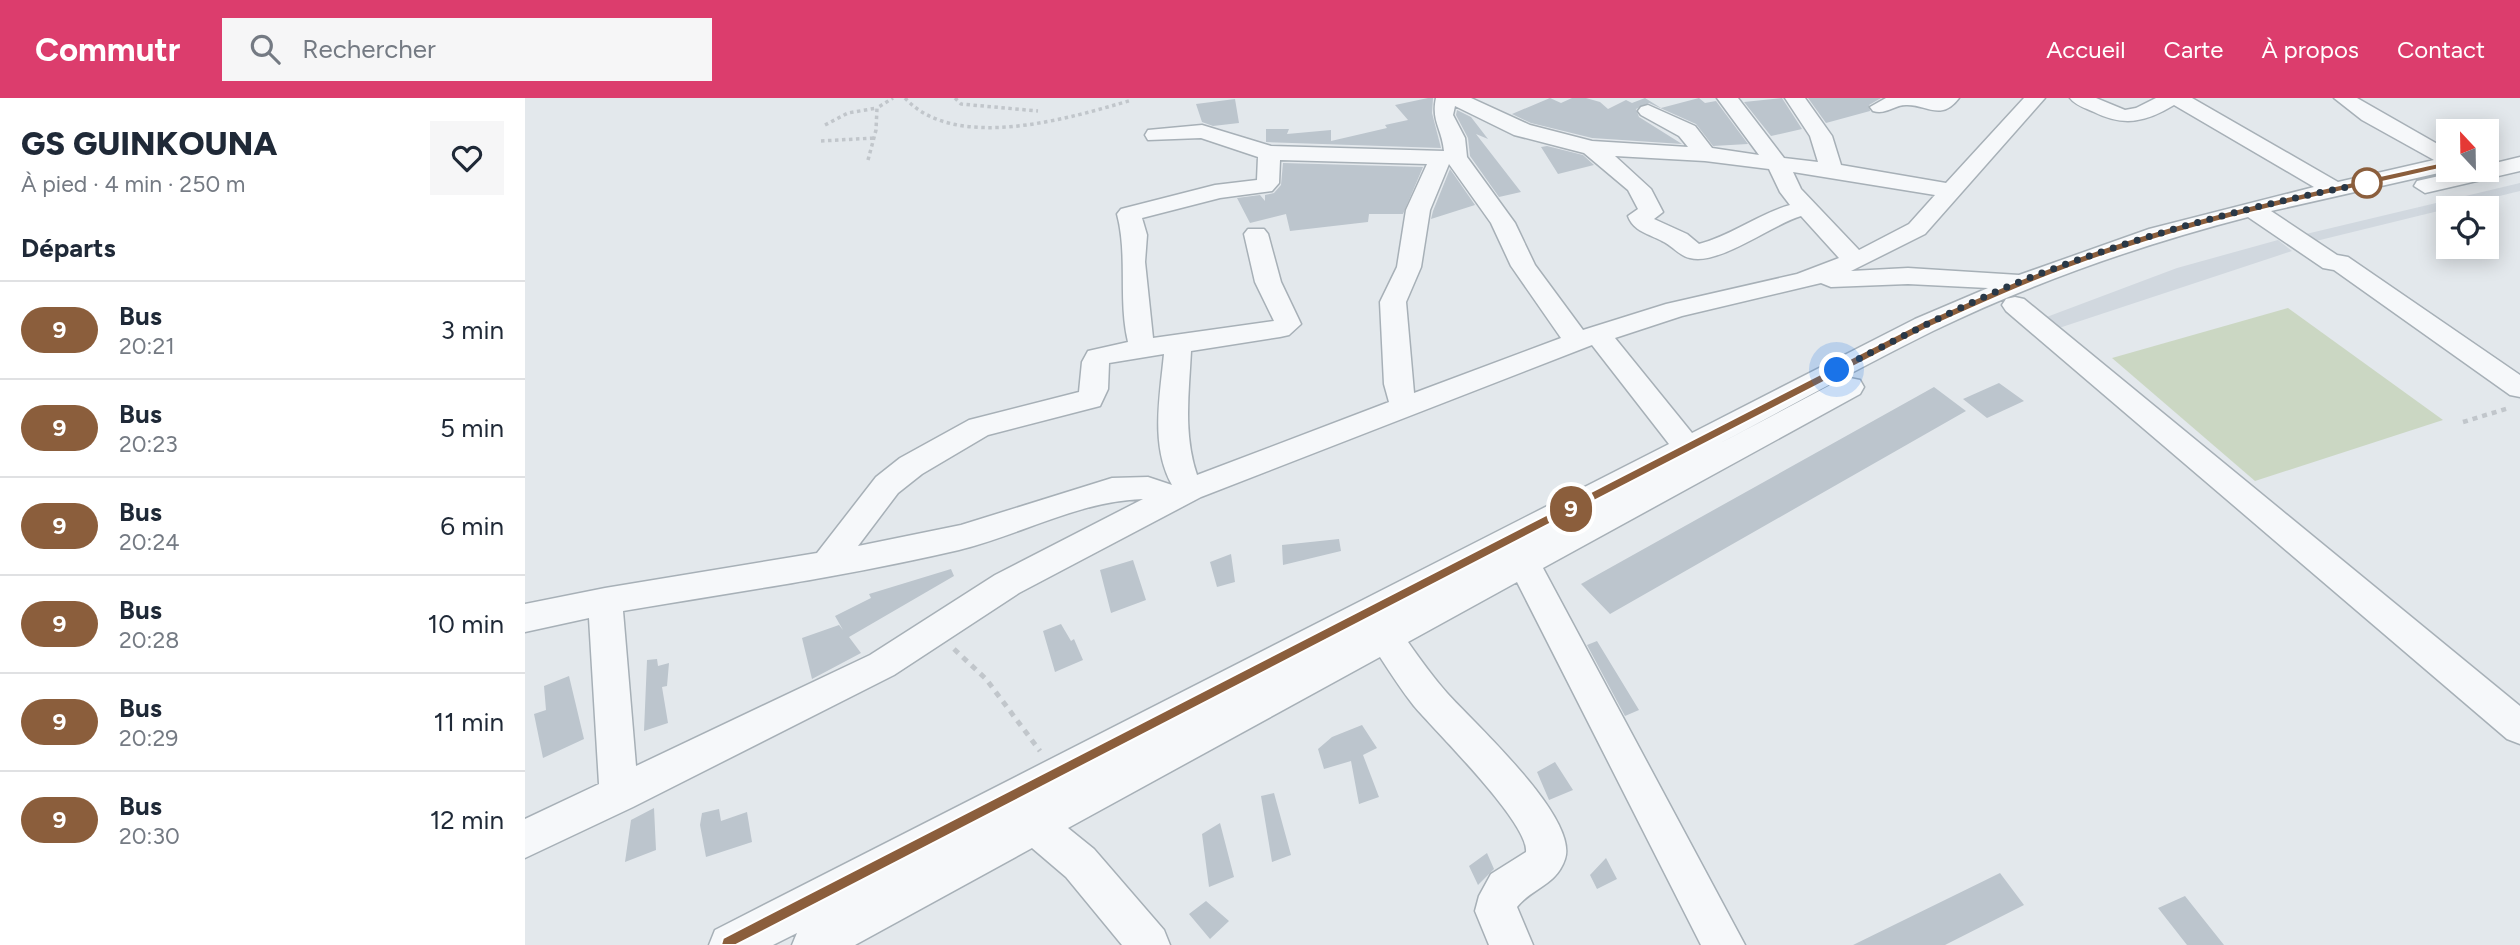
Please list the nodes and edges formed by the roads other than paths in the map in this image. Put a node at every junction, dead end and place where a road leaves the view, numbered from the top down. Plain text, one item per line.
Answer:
1 (1446, 98) edge
2 (1455, 98) edge
3 (1727, 98) edge
4 (1795, 98) edge
5 (1949, 98) edge
6 (2035, 98) edge
7 (2080, 98) edge
8 (2170, 98) edge
9 (2177, 98) edge
10 (2353, 99) edge
11 (1880, 107) dead end
12 (1648, 111) dead end
13 (1156, 135) dead end
14 (2520, 147) edge
15 (1592, 148) junction
16 (2499, 152) edge
17 (1269, 153) junction
18 (2436, 153) edge
19 (1705, 154) junction
20 (1448, 158) junction
21 (2520, 163) edge
22 (2436, 164) edge
23 (1778, 165) junction
24 (1832, 173) junction
25 (2335, 190) junction
26 (1950, 191) junction
27 (1805, 208) junction
28 (2262, 215) junction
29 (1256, 234) dead end
30 (1856, 261) junction
31 (2332, 263) junction
32 (1805, 280) junction
33 (2017, 294) junction
34 (1587, 337) junction
35 (1178, 344) junction
36 (1143, 348) junction
37 (2520, 388) edge
38 (1805, 399) junction
39 (2520, 402) edge
40 (1405, 409) junction
41 (1688, 448) junction
42 (1180, 494) junction
43 (1524, 563) junction
44 (827, 564) junction
45 (605, 601) junction
46 (525, 618) edge
47 (1385, 636) junction
48 (2520, 728) edge
49 (619, 795) junction
50 (1034, 825) junction
51 (525, 839) edge
52 (730, 945) edge
53 (813, 945) edge
54 (1149, 945) edge
55 (1512, 945) edge
56 (1724, 945) edge

1 - 20 street
2 - 15 street
3 - 23 street
4 - 24 street
5 - 11 street
6 - 26 street
7 - 8 street
9 - 25 street
10 - 18 street
12 - 19 street
13 - 17 street
14 - 16 street
15 - 19 street
15 - 27 street
17 - 20 street
17 - 36 street
19 - 23 street
20 - 34 street
20 - 40 street
21 - 28 street
22 - 25 street
23 - 24 street
23 - 27 street
24 - 26 street
25 - 28 street
26 - 30 street
27 - 30 street
28 - 31 street
28 - 33 street
29 - 35 street
30 - 32 street
31 - 37 street
31 - 39 street
32 - 33 street
32 - 34 street
33 - 38 street
33 - 48 street
34 - 40 street
34 - 41 street
35 - 36 street
35 - 42 street
36 - 44 street
38 - 41 street
38 - 43 street
40 - 42 street
41 - 52 street
42 - 44 street
42 - 49 street
43 - 47 street
43 - 56 street
44 - 45 street
45 - 46 street
45 - 49 street
47 - 50 street
47 - 55 street
49 - 51 street
50 - 53 street
50 - 54 street

